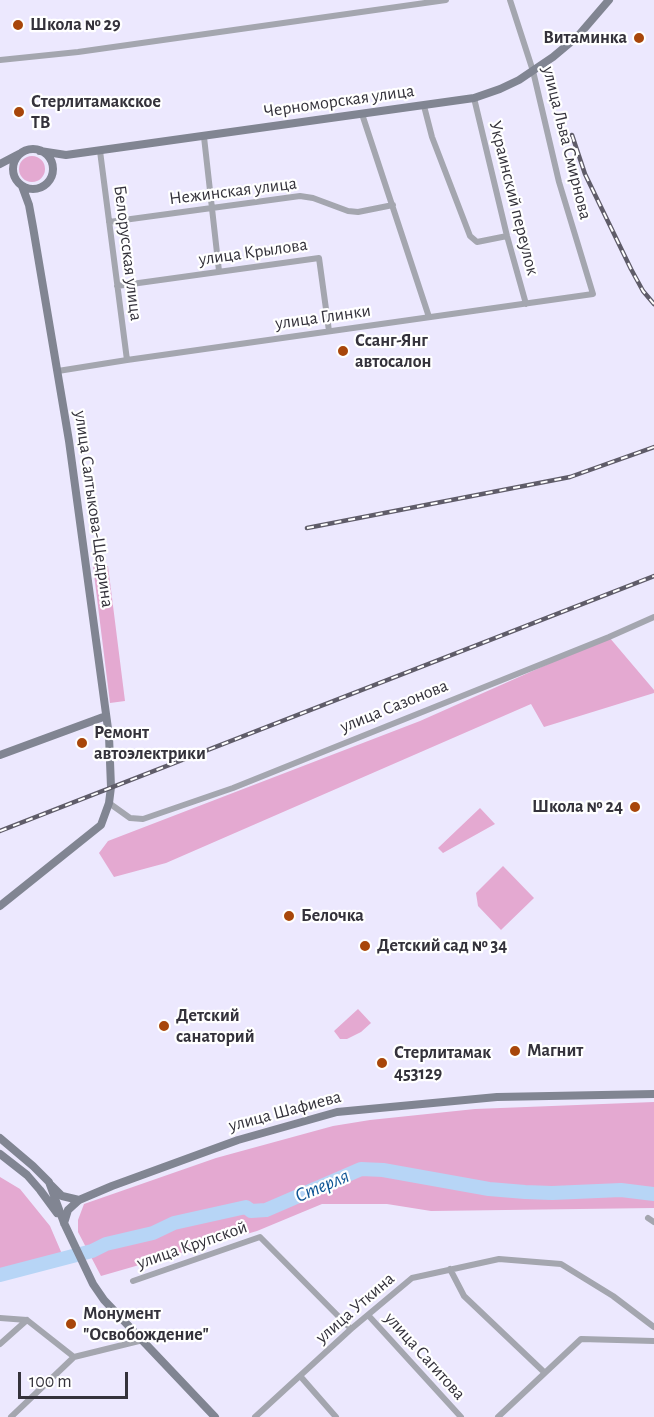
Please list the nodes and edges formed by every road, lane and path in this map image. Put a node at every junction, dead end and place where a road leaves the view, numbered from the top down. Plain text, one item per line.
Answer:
1 (446, 0) edge
2 (510, 0) edge
3 (609, 0) edge
4 (0, 60) edge
5 (533, 71) junction
6 (474, 98) junction
7 (424, 106) junction
8 (362, 114) junction
9 (204, 137) junction
10 (40, 151) junction
11 (100, 151) junction
12 (22, 153) junction
13 (66, 155) junction
14 (0, 165) edge
15 (13, 170) junction
16 (52, 171) junction
17 (22, 186) junction
18 (38, 188) junction
19 (29, 205) junction
20 (393, 205) junction
21 (212, 207) junction
22 (109, 222) junction
23 (507, 237) junction
24 (219, 272) junction
25 (117, 286) junction
26 (592, 294) joint
27 (526, 304) junction
28 (429, 318) junction
29 (329, 331) junction
30 (127, 360) junction
31 (58, 371) junction
32 (654, 617) edge
33 (106, 716) junction
34 (0, 755) edge
35 (110, 803) junction
36 (0, 906) edge
37 (654, 1095) edge
38 (0, 1138) edge
39 (0, 1154) edge
40 (33, 1166) junction
41 (27, 1175) junction
42 (49, 1182) junction
43 (79, 1200) junction
44 (64, 1223) junction
45 (450, 1269) junction
46 (133, 1281) dead end
47 (368, 1316) junction
48 (0, 1318) edge
49 (27, 1320) junction
50 (654, 1327) edge
51 (351, 1329) junction
52 (143, 1340) junction
53 (654, 1341) edge
54 (0, 1344) edge
55 (74, 1357) junction
56 (545, 1373) junction
57 (301, 1377) junction
58 (11, 1417) edge
59 (215, 1417) edge
60 (255, 1417) edge
61 (336, 1417) edge
62 (461, 1417) edge
63 (498, 1417) edge

1 - 4 street
2 - 5 street, улица Льва Смирнова
3 - 5 main road, Черноморская улица
5 - 6 main road, Черноморская улица
5 - 26 street, улица Льва Смирнова
6 - 7 main road, Черноморская улица
6 - 23 street, Украинский переулок
7 - 8 main road, Черноморская улица
7 - 23 street
8 - 9 main road, Черноморская улица
8 - 20 street
9 - 11 main road, Черноморская улица
9 - 21 street
10 - 12 main road
10 - 13 main road, Черноморская улица
10 - 16 main road
11 - 13 main road, Черноморская улица
11 - 22 street, Белорусская улица
12 - 14 main road
12 - 15 main road
13 - 16 main road
14 - 15 main road
15 - 17 main road
16 - 18 main road
17 - 18 main road
17 - 19 main road, улица Салтыкова-Щедрина
18 - 19 main road
19 - 31 main road, улица Салтыкова-Щедрина
20 - 21 street, Нежинская улица
20 - 28 street
21 - 22 street, Нежинская улица
21 - 24 street
22 - 25 street, Белорусская улица
23 - 27 street, Украинский переулок
24 - 25 street, улица Крылова
24 - 29 street, улица Крылова
25 - 30 street, Белорусская улица
26 - 27 street, улица Глинки
27 - 28 street, улица Глинки
28 - 29 street, улица Глинки
29 - 30 street, улица Глинки
30 - 31 street, улица Глинки
31 - 33 main road, улица Салтыкова-Щедрина
32 - 35 street, улица Сазонова
33 - 34 main road
33 - 35 main road, улица Салтыкова-Щедрина
35 - 36 main road, улица Салтыкова-Щедрина
37 - 43 main road, улица Шафиева
38 - 40 main road
39 - 41 main road
40 - 41 main road
40 - 42 main road
41 - 44 main road
42 - 43 main road
42 - 44 main road
43 - 44 main road
44 - 52 main road
45 - 47 street, улица Уткина
45 - 50 street, улица Уткина
45 - 56 street
46 - 51 street, улица Крупской
47 - 51 street, улица Уткина
47 - 62 street, улица Сагитова
48 - 49 street
49 - 54 street
49 - 55 street
51 - 57 street, улица Уткина
52 - 55 street
52 - 59 main road
53 - 56 street
55 - 58 street
56 - 63 street
57 - 60 street, улица Уткина
57 - 61 street

